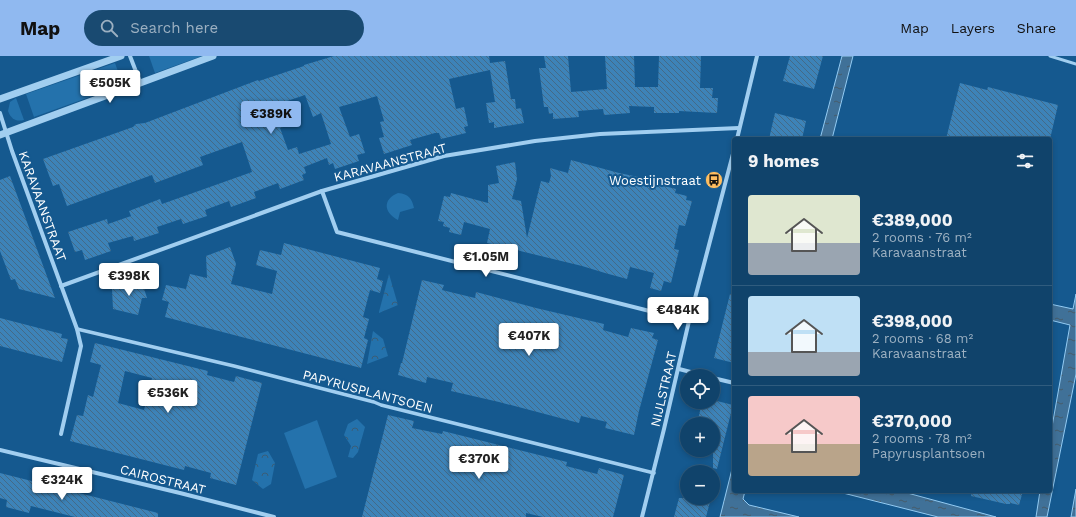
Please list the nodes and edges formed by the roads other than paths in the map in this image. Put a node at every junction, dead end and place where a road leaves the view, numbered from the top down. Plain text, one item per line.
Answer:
1 (121, 56) edge
2 (130, 56) edge
3 (213, 56) edge
4 (757, 56) edge
5 (1050, 56) edge
6 (1076, 64) edge
7 (140, 82) junction
8 (0, 98) edge
9 (0, 113) edge
10 (739, 128) junction
11 (3, 133) edge
12 (737, 137) edge
13 (732, 158) edge
14 (322, 191) junction
15 (61, 286) junction
16 (689, 321) junction
17 (77, 329) junction
18 (679, 369) joint
19 (720, 380) edge
20 (732, 383) edge
21 (61, 434) dead end
22 (0, 450) edge
23 (654, 473) junction
24 (274, 517) edge
25 (642, 517) edge

1 - 8 street
2 - 7 street
3 - 7 street
4 - 10 street
5 - 6 lane
7 - 11 street
9 - 11 street, KARAVAANSTRAAT
10 - 12 street
10 - 14 street, KARAVAANSTRAAT
11 - 15 street, KARAVAANSTRAAT
13 - 16 street, NIJLSTRAAT
14 - 15 street, KARAVAANSTRAAT
14 - 16 street
15 - 17 street, KARAVAANSTRAAT
16 - 18 street, NIJLSTRAAT
17 - 21 street, KARAVAANSTRAAT
17 - 23 street, PAPYRUSPLANTSOEN
18 - 23 street, NIJLSTRAAT
19 - 20 street
22 - 24 street, CAIROSTRAAT
23 - 25 street, NIJLSTRAAT

